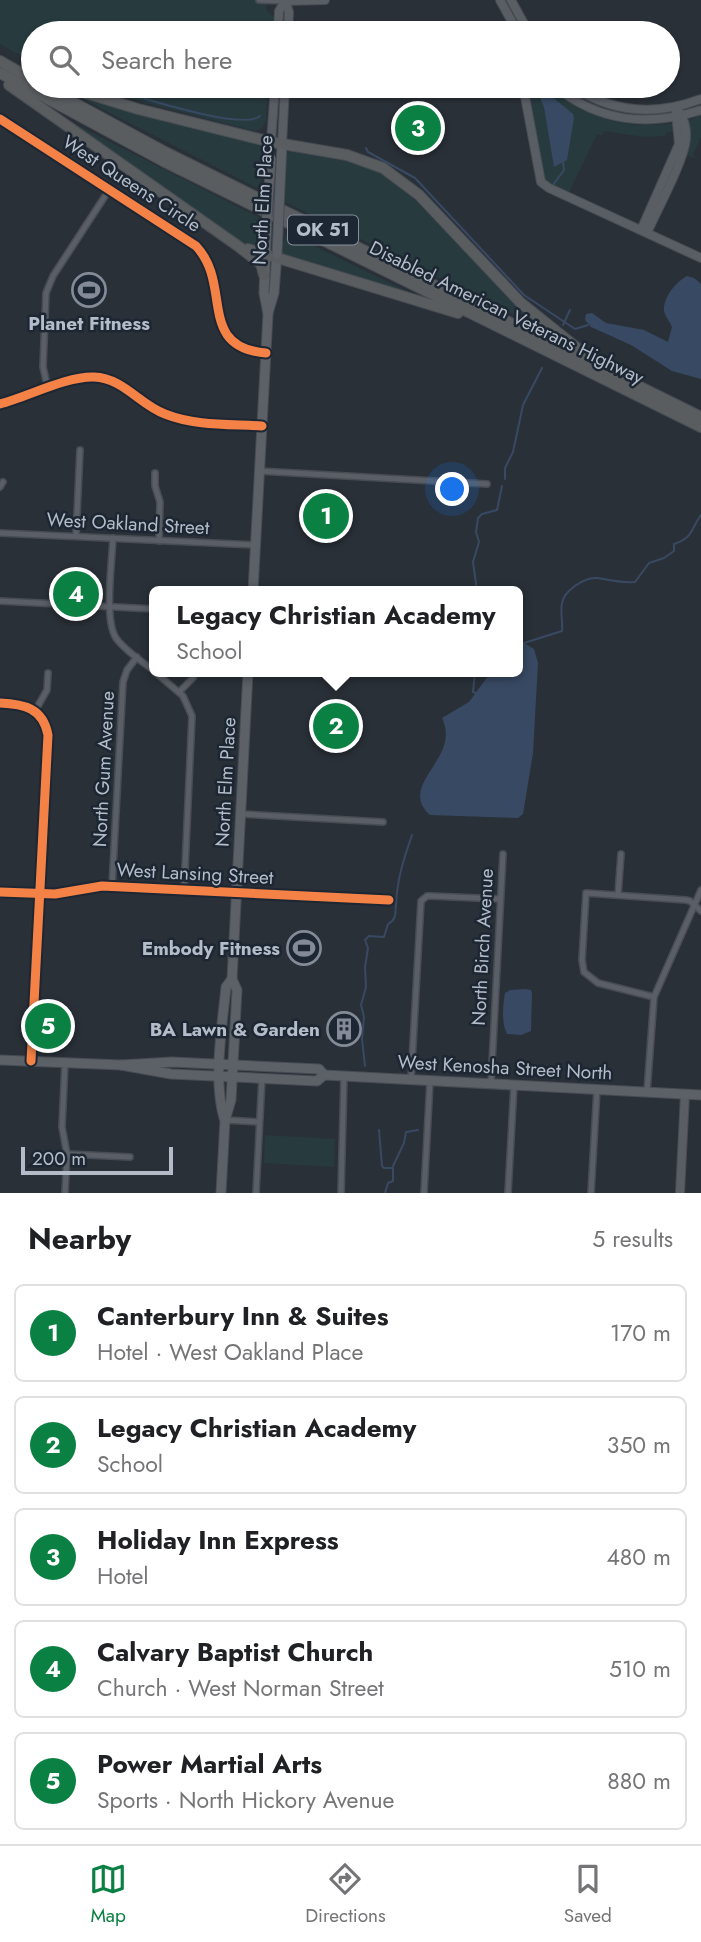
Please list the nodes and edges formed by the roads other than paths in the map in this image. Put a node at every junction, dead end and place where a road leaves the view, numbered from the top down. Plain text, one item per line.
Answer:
1 (259, 0) edge
2 (285, 0) edge
3 (325, 0) edge
4 (500, 0) edge
5 (510, 0) edge
6 (279, 21) edge
7 (289, 21) edge
8 (511, 21) edge
9 (522, 21) edge
10 (0, 61) edge
11 (21, 73) edge
12 (0, 76) edge
13 (21, 87) edge
14 (21, 91) edge
15 (31, 98) edge
16 (42, 98) edge
17 (65, 98) edge
18 (101, 98) edge
19 (274, 98) edge
20 (284, 98) edge
21 (525, 98) edge
22 (572, 98) edge
23 (594, 98) edge
24 (701, 99) edge
25 (676, 107) junction
26 (701, 110) edge
27 (679, 117) junction
28 (0, 119) edge
29 (271, 142) junction
30 (282, 144) junction
31 (110, 190) junction
32 (644, 231) junction
33 (238, 246) junction
34 (265, 252) junction
35 (276, 256) junction
36 (701, 258) edge
37 (264, 275) junction
38 (268, 314) junction
39 (485, 321) junction
40 (265, 353) junction
41 (604, 369) junction
42 (48, 388) junction
43 (0, 404) edge
44 (701, 417) edge
45 (262, 426) junction
46 (701, 427) edge
47 (80, 450) dead end
48 (259, 471) junction
49 (155, 473) dead end
50 (487, 484) dead end
51 (0, 533) edge
52 (76, 536) junction
53 (113, 538) junction
54 (159, 541) junction
55 (255, 545) junction
56 (253, 586) edge
57 (0, 601) edge
58 (110, 607) junction
59 (149, 609) edge
60 (137, 657) junction
61 (149, 666) edge
62 (48, 673) dead end
63 (162, 677) edge
64 (248, 677) edge
65 (193, 678) dead end
66 (179, 692) junction
67 (0, 703) edge
68 (35, 711) junction
69 (241, 814) junction
70 (383, 822) dead end
71 (503, 854) dead end
72 (621, 854) dead end
73 (112, 887) junction
74 (184, 890) junction
75 (701, 890) edge
76 (0, 892) edge
77 (236, 893) junction
78 (39, 894) junction
79 (618, 895) junction
80 (500, 899) junction
81 (389, 900) dead end
82 (694, 904) junction
83 (701, 911) edge
84 (232, 979) junction
85 (654, 997) junction
86 (0, 1060) edge
87 (31, 1061) junction
88 (65, 1062) junction
89 (220, 1064) junction
90 (233, 1064) junction
91 (121, 1065) junction
92 (324, 1075) junction
93 (220, 1076) junction
94 (344, 1076) junction
95 (233, 1077) junction
96 (261, 1078) junction
97 (411, 1080) junction
98 (430, 1081) junction
99 (491, 1083) junction
100 (514, 1085) junction
101 (597, 1089) junction
102 (647, 1092) junction
103 (685, 1094) junction
104 (701, 1095) edge
105 (225, 1119) junction
106 (260, 1122) junction
107 (67, 1154) junction
108 (130, 1157) dead end
109 (65, 1193) edge
110 (221, 1193) edge
111 (256, 1193) edge
112 (341, 1193) edge
113 (424, 1193) edge
114 (508, 1193) edge
115 (591, 1193) edge
116 (680, 1193) edge

1 - 2 street
2 - 3 street
2 - 6 street
2 - 7 street
4 - 8 street
5 - 9 street
10 - 11 highway
12 - 13 highway, Disabled American Veterans Highway / OK 51
12 - 14 highway
15 - 33 highway
16 - 39 highway, Disabled American Veterans Highway / OK 51
17 - 41 highway, Disabled American Veterans Highway / OK 51
18 - 29 highway
19 - 29 street, North Elm Place
20 - 30 street, North Elm Place
21 - 32 street
22 - 27 street
23 - 25 street
24 - 25 street
25 - 27 street
26 - 27 street
27 - 32 street
28 - 31 street, West Queens Circle
29 - 30 highway
29 - 34 main road, North Elm Place, bridge
30 - 35 main road, North Elm Place, bridge
30 - 41 highway
31 - 40 street, West Queens Circle
31 - 42 street
32 - 36 street
33 - 34 highway
33 - 37 highway
34 - 35 highway
34 - 37 main road, North Elm Place
35 - 38 main road, North Elm Place
35 - 39 highway
37 - 38 main road, North Elm Place
38 - 40 main road, North Elm Place
39 - 46 highway, Disabled American Veterans Highway / OK 51
40 - 45 main road, North Elm Place
41 - 44 highway, Disabled American Veterans Highway / OK 51
42 - 43 street
42 - 45 street
45 - 48 main road, North Elm Place
47 - 52 street
48 - 50 street
48 - 55 main road, North Elm Place
49 - 54 street
51 - 52 street, West Oakland Street
52 - 53 street, West Oakland Street
53 - 54 street, West Oakland Street
53 - 58 street
54 - 55 street, West Oakland Street
55 - 56 main road, North Elm Place
57 - 58 street
58 - 59 street
58 - 60 street
60 - 61 street
60 - 73 street, North Gum Avenue
62 - 68 street
63 - 66 street
64 - 69 main road, North Elm Place
65 - 66 street
66 - 74 street
67 - 68 street
68 - 78 street
69 - 70 street
69 - 77 main road, North Elm Place
71 - 80 street, North Birch Avenue
72 - 79 street
73 - 74 street, West Lansing Street
73 - 78 street, West Lansing Street
74 - 77 street, West Lansing Street
75 - 82 street
76 - 78 street, West Lansing Street
77 - 81 street, West Lansing Street
77 - 84 main road, North Elm Place
78 - 87 street
79 - 82 street
79 - 85 street
80 - 97 street
80 - 99 street, North Birch Avenue
82 - 83 street
82 - 85 street
84 - 89 main road, North Elm Place
84 - 90 main road, North Elm Place
85 - 102 street
86 - 87 main road, West Kenosha Street North
87 - 88 main road, West Kenosha Street North
88 - 91 main road, West Kenosha Street North
88 - 107 street
89 - 90 main road, West Kenosha Street North
89 - 91 main road, West Kenosha Street North
89 - 93 main road, North Elm Place
90 - 92 main road, West Kenosha Street North
90 - 95 main road, North Elm Place
91 - 93 main road, West Kenosha Street North
92 - 94 main road, West Kenosha Street North
92 - 96 main road, West Kenosha Street North
93 - 95 main road, West Kenosha Street North
93 - 105 main road, North Elm Place
94 - 97 main road, West Kenosha Street North
94 - 112 street
95 - 96 main road, West Kenosha Street North
95 - 105 main road, North Elm Place
96 - 106 street
97 - 98 main road, West Kenosha Street North
98 - 99 main road, West Kenosha Street North
98 - 113 street
99 - 100 main road, West Kenosha Street North
100 - 101 main road, West Kenosha Street North
100 - 114 street
101 - 102 main road, West Kenosha Street North
101 - 115 street
102 - 103 main road, West Kenosha Street North
103 - 104 main road, West Kenosha Street North
103 - 116 street
105 - 106 street
105 - 110 main road, North Elm Place
106 - 111 street
107 - 108 street
107 - 109 street

